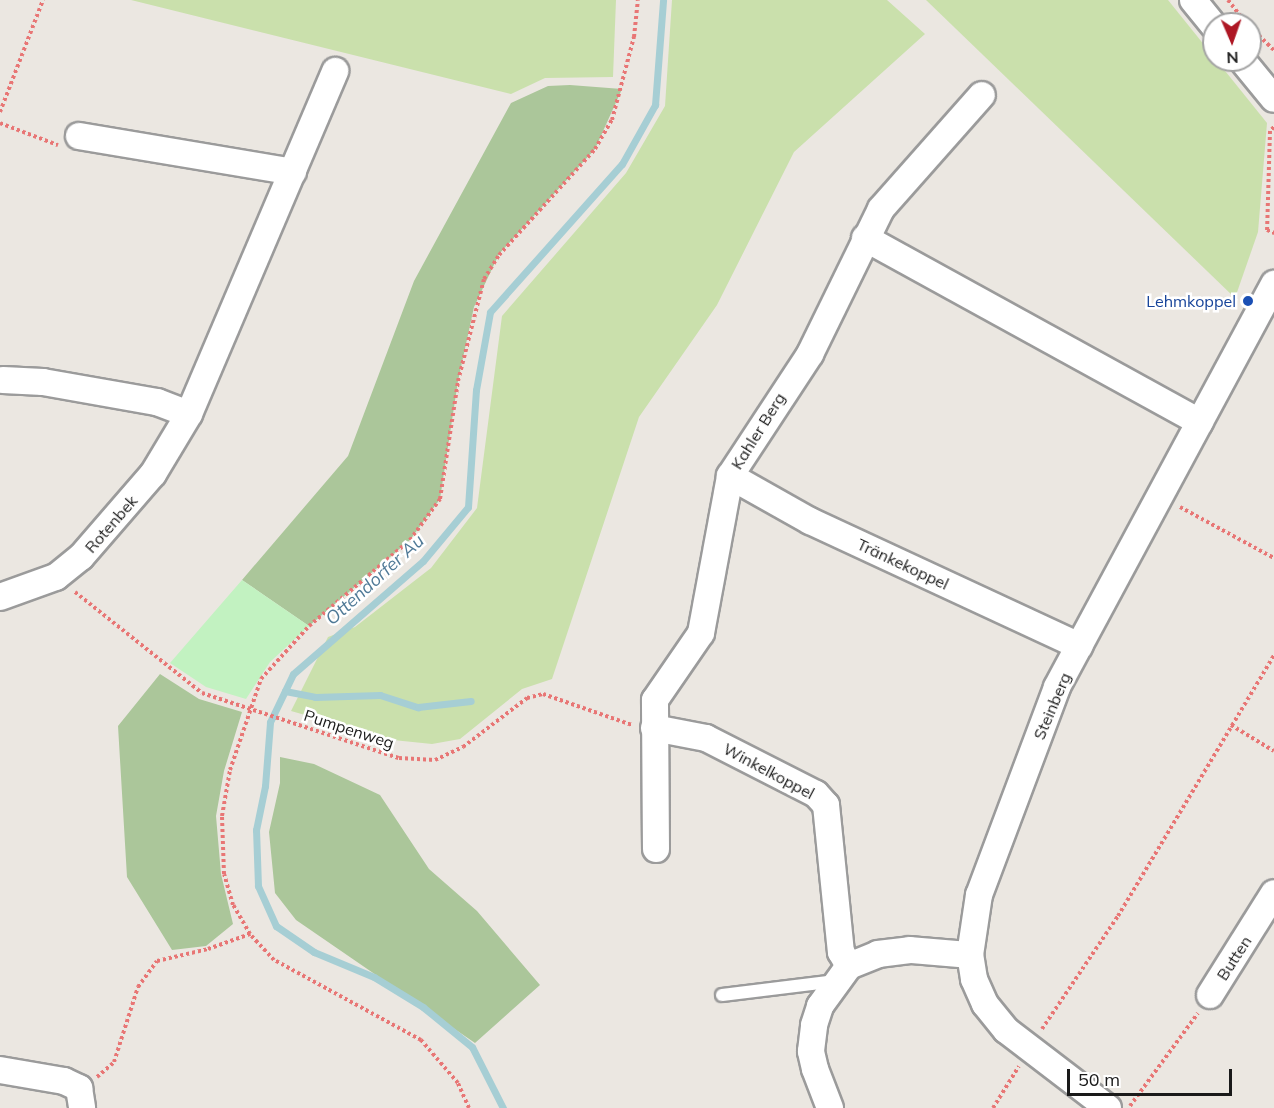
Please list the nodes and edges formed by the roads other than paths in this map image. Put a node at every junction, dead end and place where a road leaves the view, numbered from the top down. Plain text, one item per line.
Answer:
1 (1193, 0) edge
2 (1203, 12) edge
3 (335, 71) dead end
4 (1252, 72) edge
5 (982, 95) dead end
6 (1274, 99) edge
7 (79, 136) road end
8 (293, 172) junction
9 (865, 238) junction
10 (1274, 284) edge
11 (3, 380) dead end
12 (189, 414) junction
13 (1200, 422) junction
14 (730, 476) junction
15 (0, 597) edge
16 (1079, 646) junction
17 (654, 728) junction
18 (656, 849) dead end
19 (1274, 892) edge
20 (1266, 927) edge
21 (969, 955) junction
22 (842, 973) junction
23 (722, 995) dead end
24 (1210, 995) road end
25 (0, 1070) edge
26 (81, 1098) edge
27 (830, 1108) edge
28 (1108, 1108) edge

1 - 2 street
3 - 8 street, Rotenbek
4 - 6 street
5 - 9 street, Kahler Berg
7 - 8 street
8 - 12 street, Rotenbek
9 - 13 street
9 - 14 street, Kahler Berg
10 - 13 street, Steinberg
11 - 12 street
12 - 15 street, Rotenbek
13 - 16 street, Steinberg
14 - 16 street, Tränkekoppel
14 - 17 street, Kahler Berg
16 - 21 street, Steinberg
17 - 18 street, Kahler Berg
17 - 22 street, Winkelkoppel
19 - 20 street, Butten
20 - 24 street, Butten
21 - 22 street
21 - 28 street, Steinberg
22 - 23 lane
22 - 27 street
25 - 26 street

